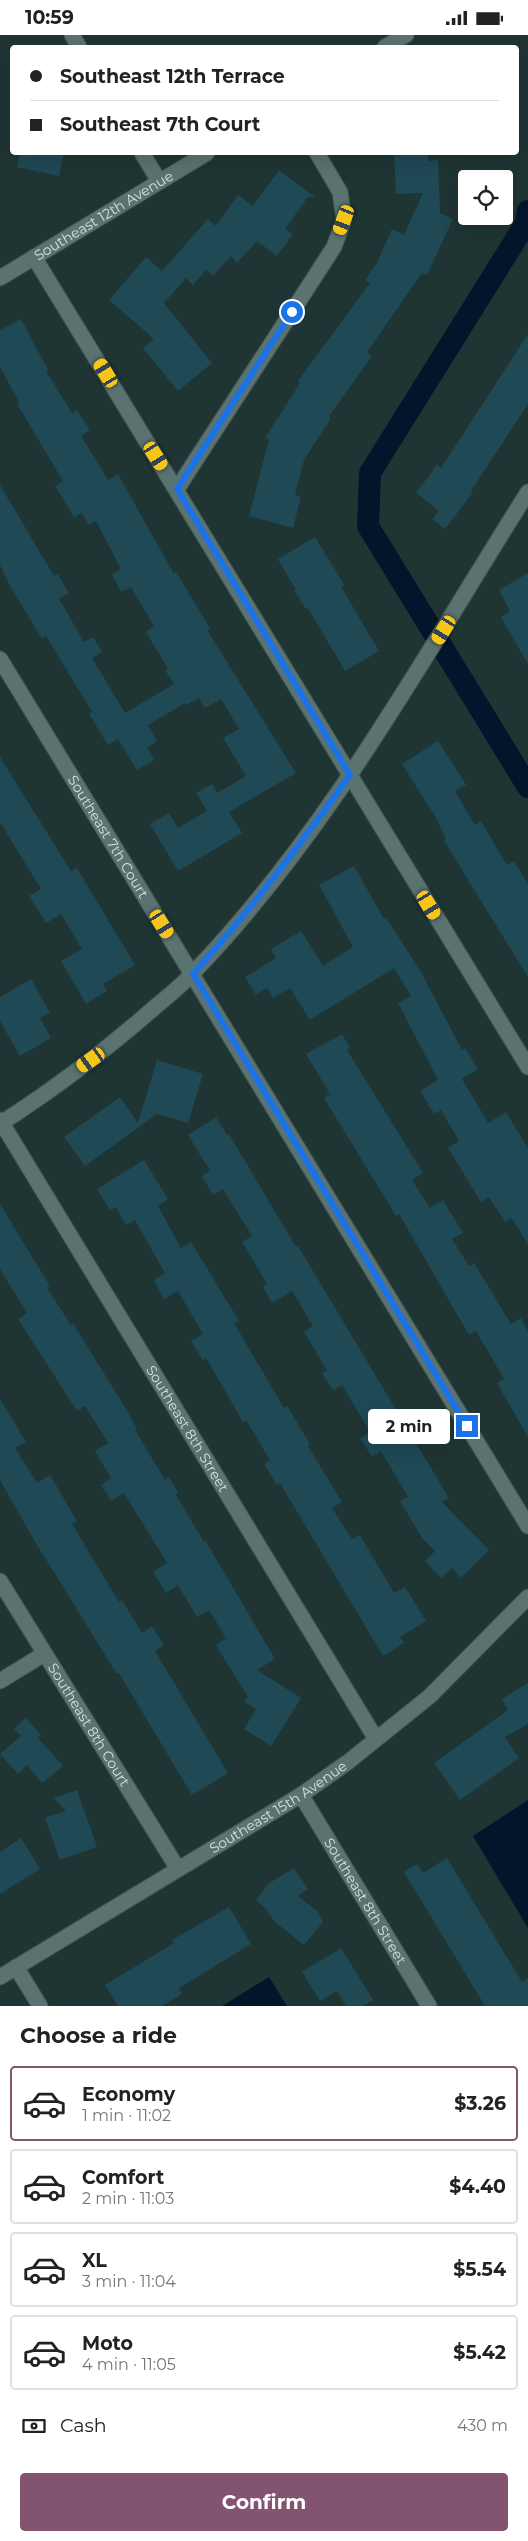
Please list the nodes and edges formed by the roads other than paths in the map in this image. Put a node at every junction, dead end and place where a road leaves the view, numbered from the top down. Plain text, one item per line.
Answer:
1 (406, 35) edge
2 (387, 42) edge
3 (143, 155) edge
4 (204, 155) edge
5 (318, 155) edge
6 (159, 181) junction
7 (34, 257) junction
8 (0, 278) edge
9 (177, 489) junction
10 (527, 495) edge
11 (0, 659) edge
12 (350, 775) junction
13 (193, 974) junction
14 (528, 1067) edge
15 (1, 1122) edge
16 (528, 1526) edge
17 (0, 1581) edge
18 (528, 1597) edge
19 (44, 1654) junction
20 (0, 1681) edge
21 (376, 1739) junction
22 (301, 1795) junction
23 (178, 1869) junction
24 (16, 1967) junction
25 (0, 1977) edge
26 (40, 2006) edge
27 (429, 2006) edge

1 - 2 street
3 - 6 street
4 - 6 street, Southeast 12th Avenue
5 - 9 street
6 - 7 street, Southeast 12th Avenue
7 - 8 street, Southeast 12th Avenue
7 - 9 street
9 - 12 street
10 - 12 street
11 - 13 street, Southeast 7th Court
12 - 13 street
12 - 14 street
13 - 15 street
13 - 16 street, Southeast 7th Court
15 - 21 street, Southeast 8th Street
17 - 19 street, Southeast 8th Court
18 - 21 street, Southeast 15th Avenue
19 - 20 street
19 - 23 street, Southeast 8th Court
21 - 22 street, Southeast 15th Avenue
22 - 23 street, Southeast 15th Avenue
22 - 27 street, Southeast 8th Street
23 - 24 street, Southeast 15th Avenue
24 - 25 street, Southeast 15th Avenue
24 - 26 street

